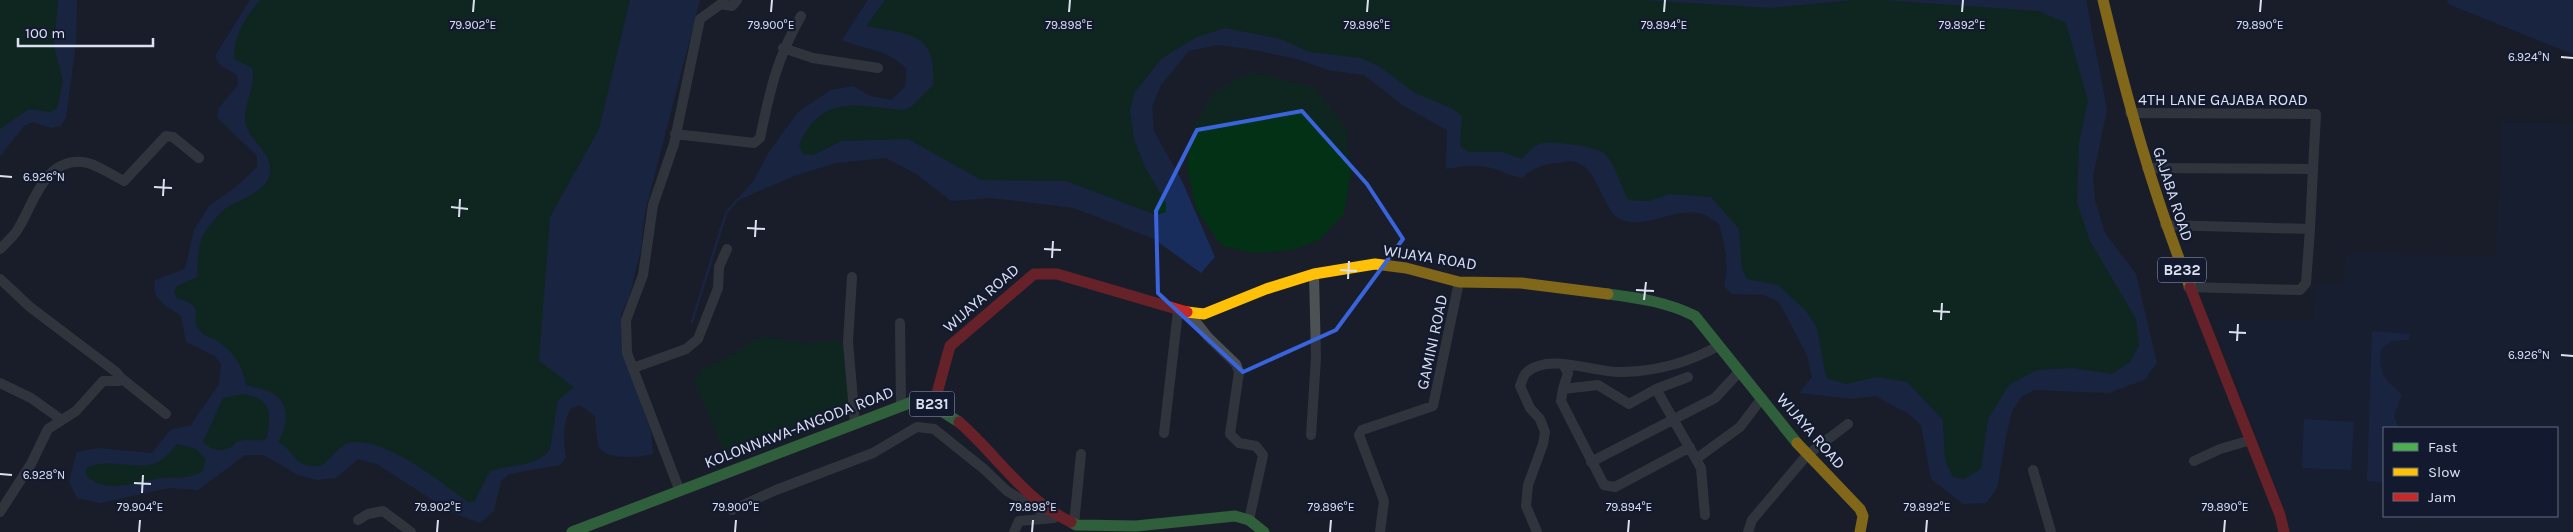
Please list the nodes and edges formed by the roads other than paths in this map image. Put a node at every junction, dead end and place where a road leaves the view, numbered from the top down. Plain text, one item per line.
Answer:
1 (737, 0) edge
2 (2103, 0) edge
3 (800, 16) dead end
4 (783, 48) junction
5 (878, 68) dead end
6 (2130, 114) junction
7 (675, 134) junction
8 (198, 158) dead end
9 (2148, 168) junction
10 (2314, 169) junction
11 (2165, 225) junction
12 (2310, 229) junction
13 (0, 249) edge
14 (727, 249) dead end
15 (1314, 274) junction
16 (852, 278) dead end
17 (0, 279) edge
18 (1460, 282) junction
19 (2188, 287) junction
20 (1184, 312) junction
21 (900, 323) dead end
22 (1718, 346) junction
23 (1563, 364) junction
24 (633, 368) junction
25 (1740, 371) junction
26 (1688, 377) dead end
27 (121, 378) junction
28 (0, 382) edge
29 (1563, 389) junction
30 (1656, 389) junction
31 (1762, 398) junction
32 (934, 404) junction
33 (901, 405) junction
34 (166, 414) dead end
35 (62, 420) junction
36 (1675, 420) junction
37 (855, 423) junction
38 (1848, 424) dead end
39 (1164, 433) dead end
40 (1311, 434) dead end
41 (2251, 440) junction
42 (1690, 447) junction
43 (1081, 454) dead end
44 (1807, 455) junction
45 (1696, 458) junction
46 (2194, 461) dead end
47 (1591, 462) junction
48 (2032, 470) dead end
49 (679, 489) junction
50 (732, 510) dead end
51 (0, 512) edge
52 (1705, 516) dead end
53 (1057, 518) junction
54 (358, 520) dead end
55 (1249, 520) junction
56 (1074, 524) junction
57 (1196, 526) edge
58 (1157, 530) edge
59 (410, 532) edge
60 (572, 532) edge
61 (1014, 532) edge
62 (1264, 532) edge
63 (1380, 532) edge
64 (1537, 532) edge
65 (1748, 532) edge
66 (1860, 532) edge
67 (2051, 532) edge
68 (2284, 532) edge

1 - 7 street
2 - 6 main road, GAJABA ROAD / B232
3 - 4 street
4 - 5 street
4 - 7 street
6 - 9 main road, GAJABA ROAD / B232
6 - 10 street, 4TH LANE GAJABA ROAD
7 - 24 street
8 - 13 street
9 - 10 street
9 - 11 main road, GAJABA ROAD / B232
10 - 12 street
11 - 12 street
11 - 19 main road, GAJABA ROAD / B232
12 - 19 street
14 - 24 street
15 - 18 main road, WIJAYA ROAD
15 - 20 main road, WIJAYA ROAD
15 - 40 street
16 - 37 street
17 - 27 street
18 - 22 main road, WIJAYA ROAD
18 - 63 street, GAMINI ROAD
19 - 41 main road, GAJABA ROAD / B232
20 - 32 main road, WIJAYA ROAD
20 - 39 street
20 - 55 street
21 - 33 street
22 - 23 street
22 - 25 main road, WIJAYA ROAD
23 - 29 street
23 - 64 street
24 - 49 street
25 - 31 main road, WIJAYA ROAD
25 - 36 street
26 - 30 street
27 - 34 street
27 - 35 street
28 - 35 street
29 - 30 street
29 - 47 street
30 - 36 street
31 - 44 main road, WIJAYA ROAD
31 - 45 street
32 - 33 main road, KOLONNAWA-ANGODA ROAD / B231
32 - 53 main road, B231
33 - 37 main road, KOLONNAWA-ANGODA ROAD / B231
35 - 51 street
36 - 42 street
36 - 47 street
37 - 49 main road, KOLONNAWA-ANGODA ROAD / B231
38 - 44 street
41 - 46 street
41 - 68 main road, GAJABA ROAD / B232
42 - 45 street
42 - 47 street
43 - 56 street
44 - 65 street
44 - 66 main road, WIJAYA ROAD
45 - 52 street
48 - 67 street
49 - 60 main road, KOLONNAWA-ANGODA ROAD / B231
50 - 53 street
53 - 56 main road, B231
53 - 61 street
54 - 59 street
55 - 57 main road, B231
55 - 62 main road
56 - 58 main road, B231
57 - 58 main road, B231

